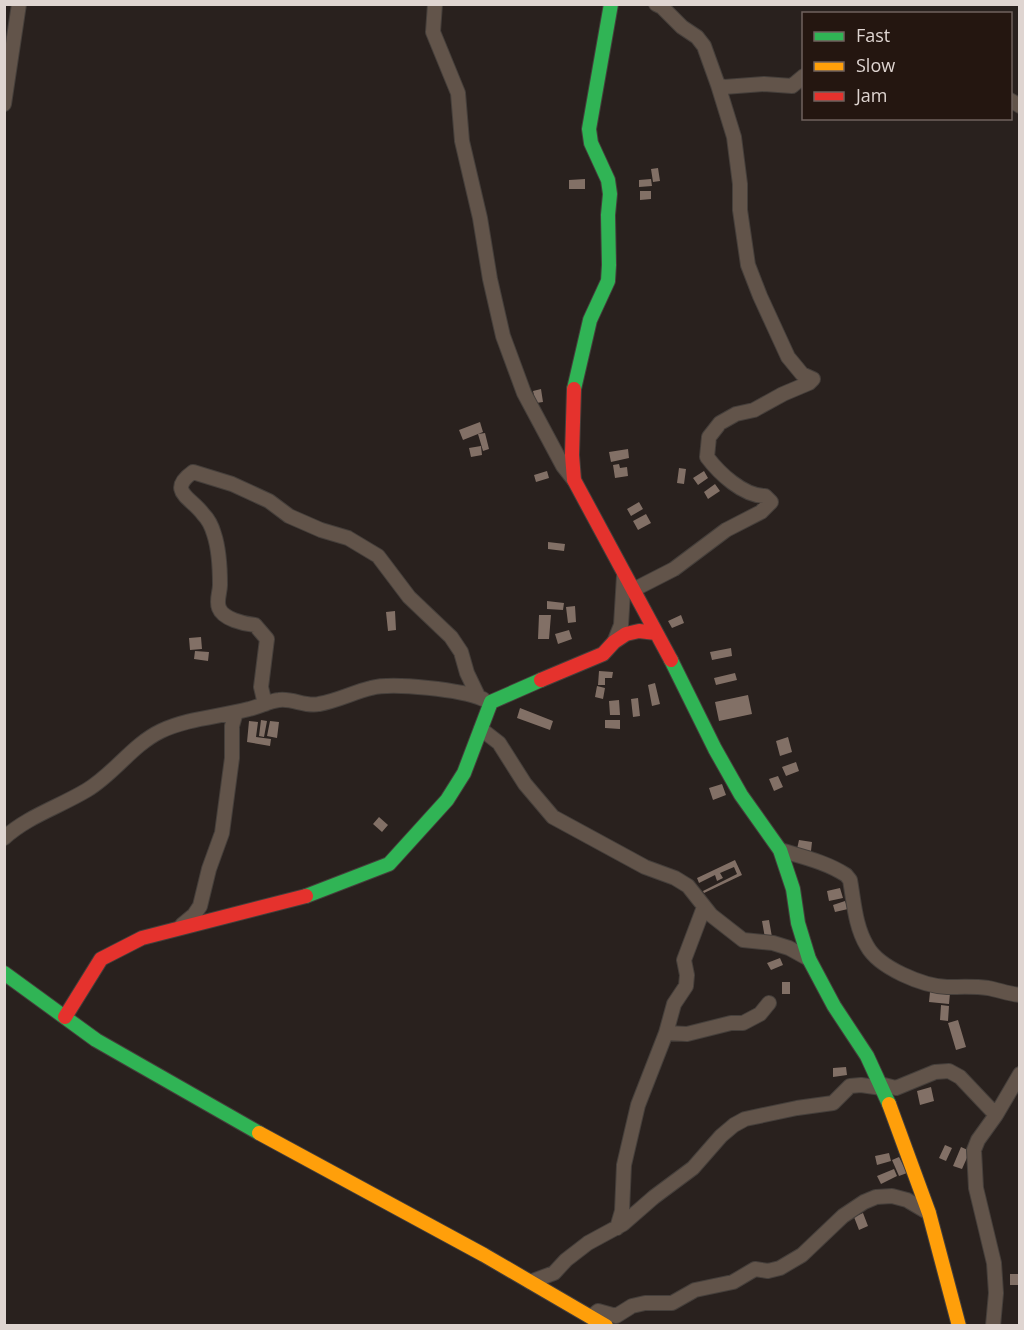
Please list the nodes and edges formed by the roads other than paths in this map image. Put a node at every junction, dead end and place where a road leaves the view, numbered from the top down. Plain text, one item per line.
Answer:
1 (20, 4) edge
2 (435, 4) edge
3 (611, 4) edge
4 (656, 4) edge
5 (802, 78) edge
6 (718, 85) junction
7 (4, 104) edge
8 (574, 480) junction
9 (624, 574) junction
10 (633, 590) junction
11 (656, 633) junction
12 (615, 639) junction
13 (478, 696) junction
14 (491, 702) junction
15 (265, 704) junction
16 (236, 712) junction
17 (481, 729) junction
18 (4, 838) edge
19 (791, 861) junction
20 (704, 907) junction
21 (179, 929) junction
22 (809, 959) junction
23 (4, 973) edge
24 (1020, 995) edge
25 (769, 1004) dead end
26 (65, 1017) junction
27 (666, 1033) junction
28 (1020, 1074) edge
29 (886, 1087) junction
30 (996, 1115) junction
31 (929, 1213) junction
32 (617, 1228) junction
33 (554, 1273) junction
34 (530, 1282) junction
35 (552, 1294) junction
36 (591, 1317) junction
37 (606, 1326) edge
38 (959, 1326) edge
39 (993, 1326) edge

1 - 7 street
2 - 8 street
3 - 8 street
4 - 6 street
5 - 6 street
6 - 10 street
8 - 9 street
9 - 10 street
9 - 12 street
10 - 11 street
11 - 12 street
11 - 19 street
12 - 14 street
13 - 14 street
13 - 15 street
13 - 15 street
14 - 17 street
15 - 16 street
16 - 18 street
16 - 21 street
17 - 20 street
17 - 21 street
19 - 22 street
19 - 24 street
20 - 22 street
20 - 27 street
21 - 26 street
22 - 29 street
23 - 26 street
25 - 27 street
26 - 34 street
27 - 32 street
28 - 30 street
29 - 30 street
29 - 31 street
29 - 32 street
30 - 39 street
31 - 36 street
31 - 38 street
32 - 33 street
33 - 34 street
33 - 35 street
34 - 35 street
35 - 36 street
36 - 37 street

